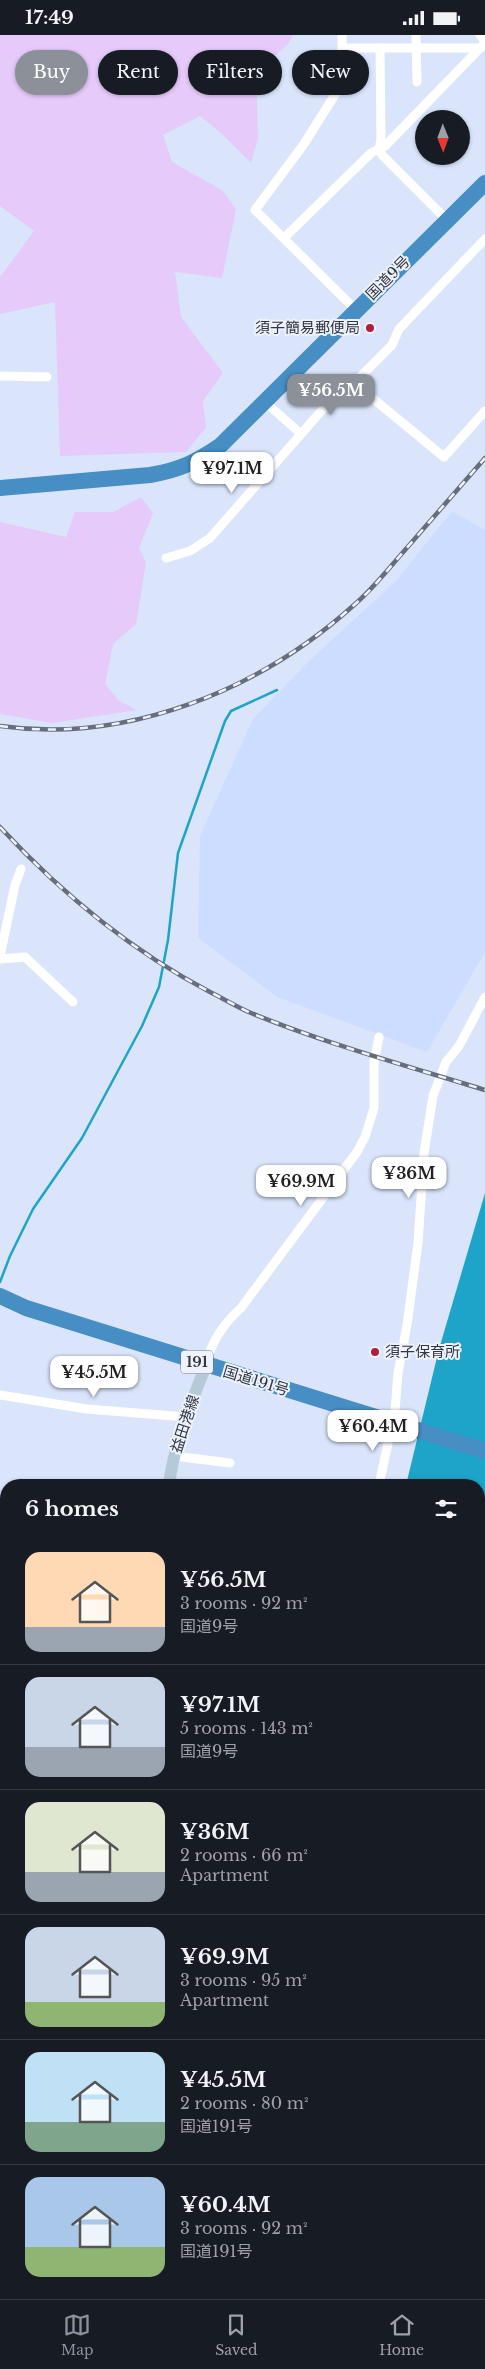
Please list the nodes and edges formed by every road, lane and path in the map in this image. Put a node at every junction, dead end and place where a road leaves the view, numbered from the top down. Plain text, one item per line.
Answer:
1 (342, 35) edge
2 (416, 35) edge
3 (480, 35) edge
4 (483, 44) edge
5 (416, 47) junction
6 (342, 48) junction
7 (380, 48) junction
8 (417, 82) dead end
9 (379, 149) junction
10 (485, 183) edge
11 (447, 220) junction
12 (284, 239) junction
13 (485, 239) edge
14 (356, 310) junction
15 (0, 376) edge
16 (47, 377) dead end
17 (354, 383) junction
18 (265, 402) junction
19 (485, 411) edge
20 (300, 433) junction
21 (0, 488) edge
22 (166, 558) dead end
23 (21, 869) dead end
24 (0, 958) edge
25 (485, 997) edge
26 (73, 1002) dead end
27 (379, 1037) dead end
28 (0, 1296) edge
29 (206, 1365) junction
30 (0, 1395) edge
31 (186, 1417) junction
32 (393, 1424) junction
33 (485, 1451) edge
34 (174, 1456) junction
35 (230, 1463) dead end
36 (170, 1479) edge
37 (380, 1479) edge

1 - 6 street
2 - 5 street
3 - 4 street
4 - 5 street
4 - 9 street
5 - 7 street
5 - 8 street
6 - 7 street
6 - 12 street
7 - 9 street
9 - 11 street
9 - 12 street
10 - 11 highway, 国道9号
11 - 14 highway, 国道9号
12 - 14 street
13 - 17 street
14 - 18 highway, 国道9号
15 - 16 street
17 - 19 street
17 - 20 street
18 - 20 street
18 - 21 highway, 国道9号
20 - 22 street
23 - 24 street
24 - 26 street
25 - 32 street
27 - 29 street
28 - 29 highway, 国道191号 / 191
29 - 31 main road, 益田港線
29 - 32 highway, 国道191号 / 191
30 - 31 street
31 - 34 main road, 益田港線
32 - 33 highway, 国道191号 / 191
32 - 37 street
34 - 35 street
34 - 36 main road, 益田港線

